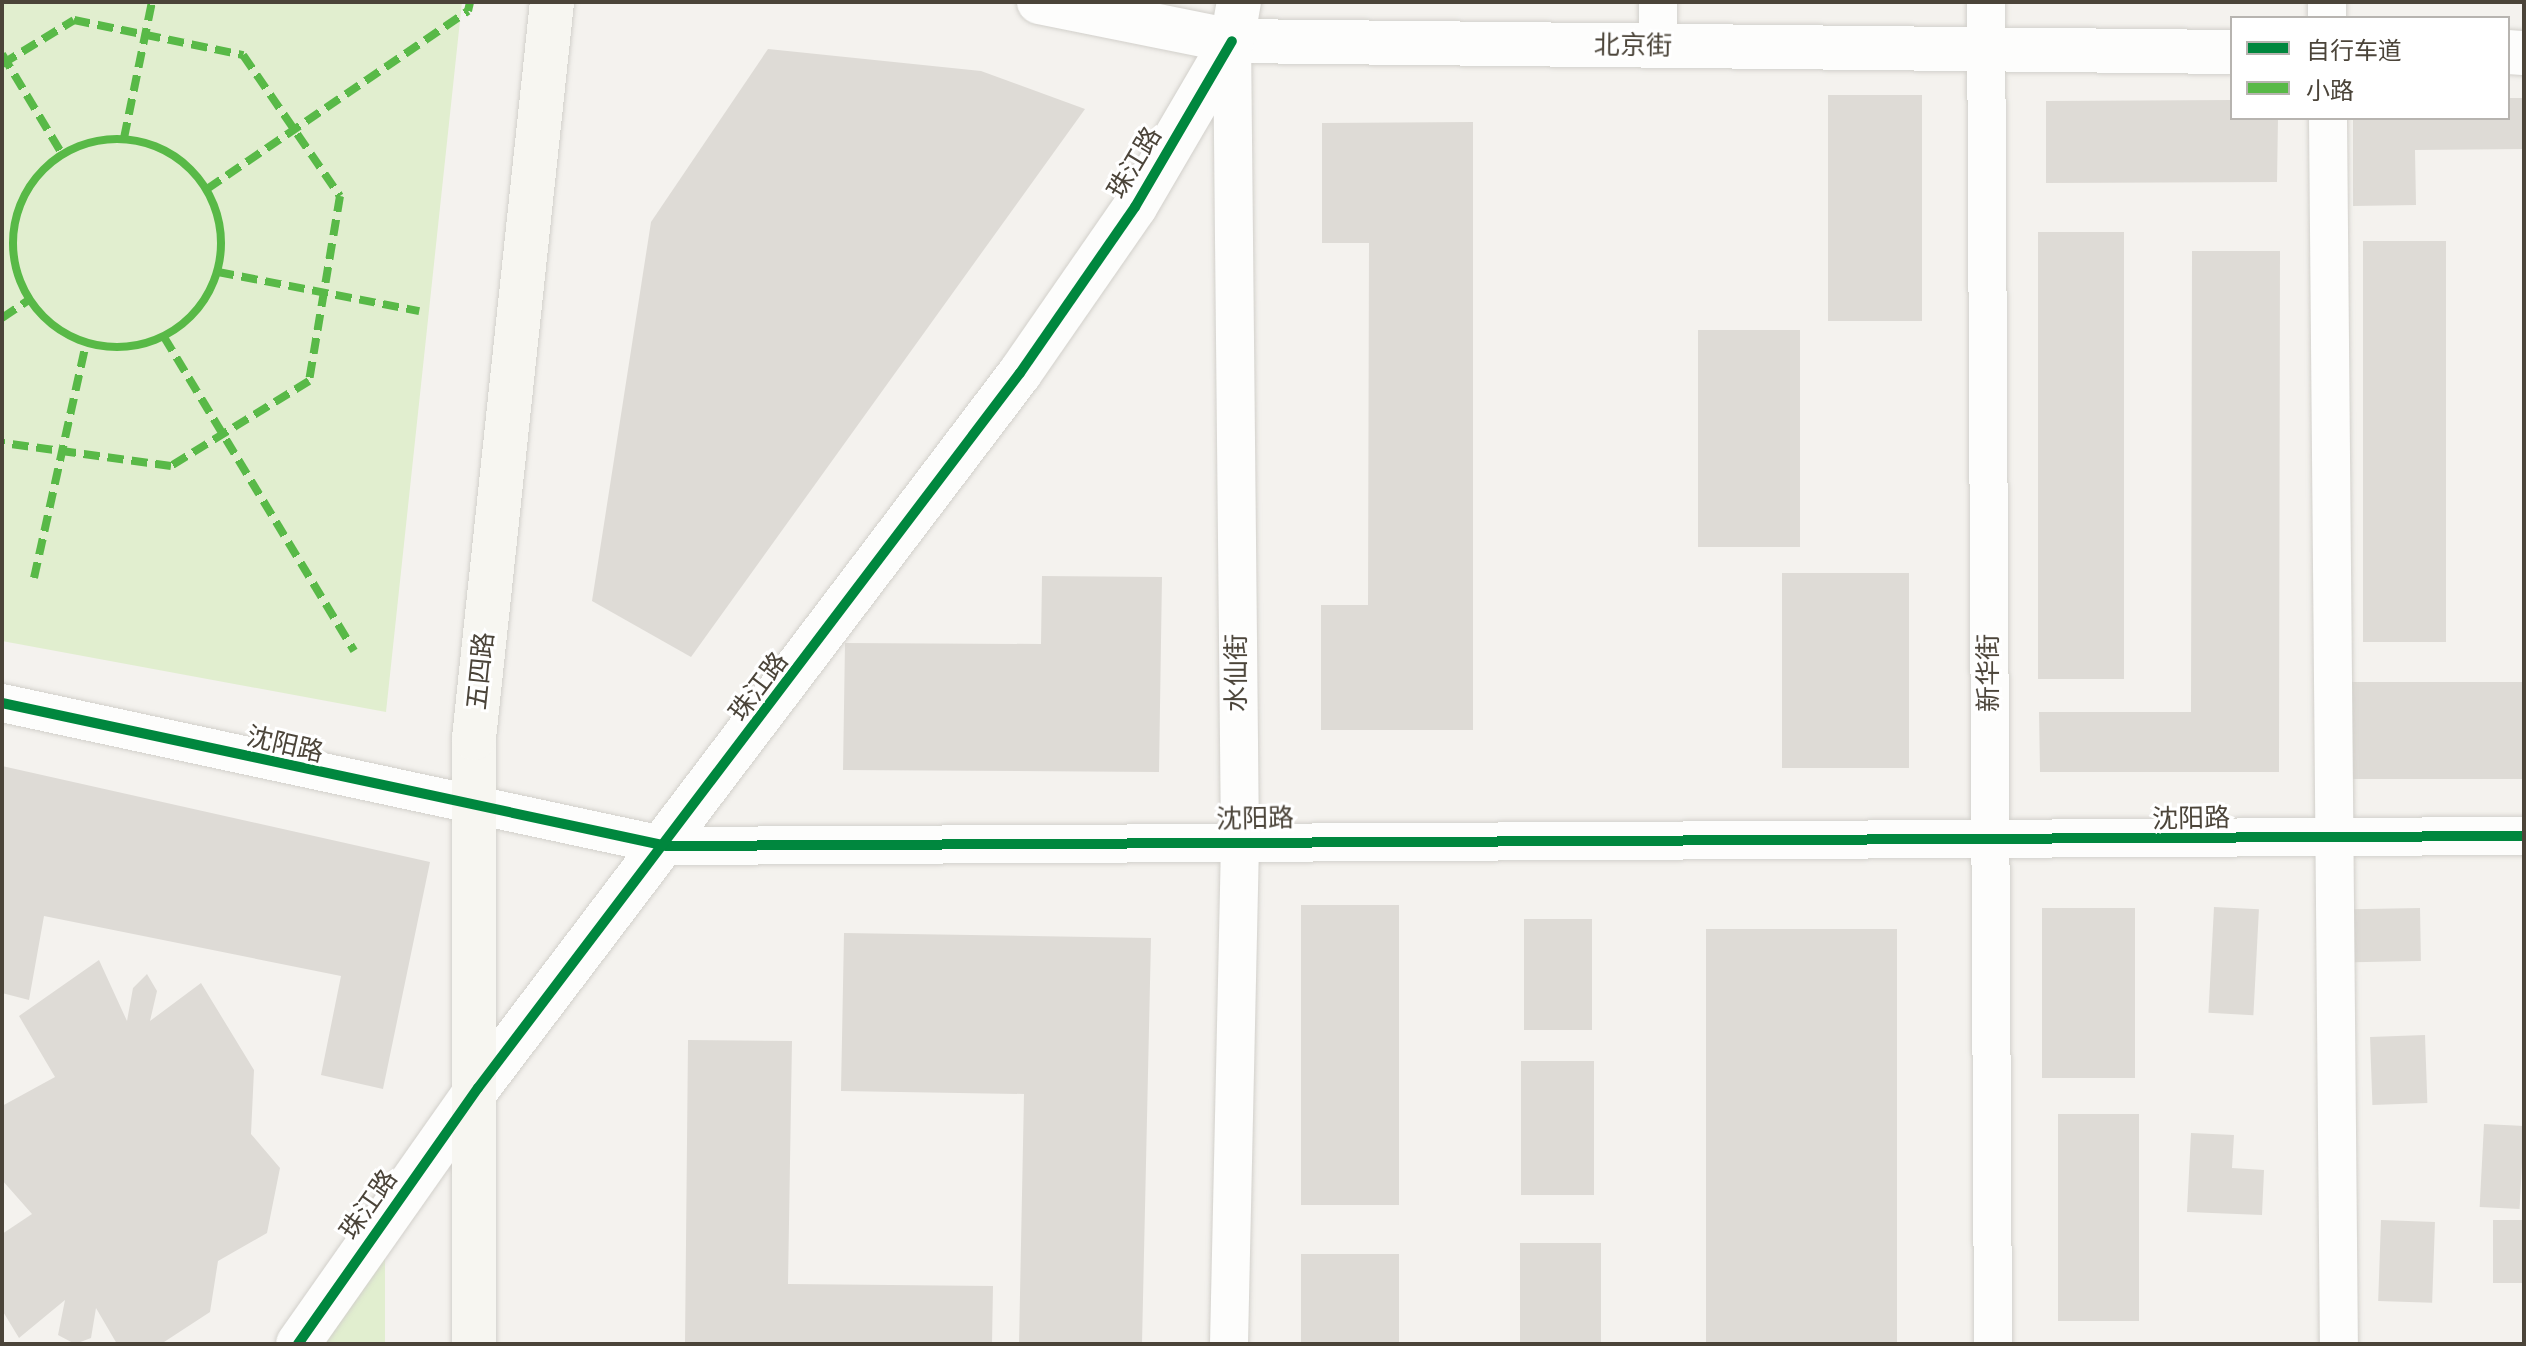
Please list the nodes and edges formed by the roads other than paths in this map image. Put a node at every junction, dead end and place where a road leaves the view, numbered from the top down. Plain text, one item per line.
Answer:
1 (552, 2) edge
2 (1039, 2) edge
3 (1658, 2) edge
4 (1986, 2) edge
5 (1236, 21) edge
6 (1658, 47) junction
7 (1986, 51) junction
8 (2230, 52) edge
9 (2328, 120) edge
10 (2, 703) edge
11 (470, 807) junction
12 (2524, 836) edge
13 (2335, 839) junction
14 (1240, 842) junction
15 (1989, 844) junction
16 (667, 846) junction
17 (478, 1088) junction
18 (298, 1344) edge
19 (474, 1344) edge
20 (1229, 1344) edge
21 (1993, 1344) edge
22 (2339, 1344) edge

1 - 11 main road, 五四路
2 - 5 street, 北京街
3 - 6 street
4 - 7 street, 新华街
5 - 6 street, 北京街
5 - 14 street, 水仙街
5 - 16 street, 珠江路
6 - 7 street, 北京街
7 - 8 street, 北京街
7 - 15 street, 新华街
9 - 13 street
10 - 11 street, 沈阳路
11 - 16 street, 沈阳路
11 - 17 main road, 五四路
12 - 13 street, 沈阳路
13 - 15 street, 沈阳路
13 - 22 street
14 - 15 street, 沈阳路
14 - 16 street, 沈阳路
14 - 20 street, 水仙街
15 - 21 street, 新华街
16 - 17 street, 珠江路
17 - 18 street, 珠江路
17 - 19 main road, 五四路

